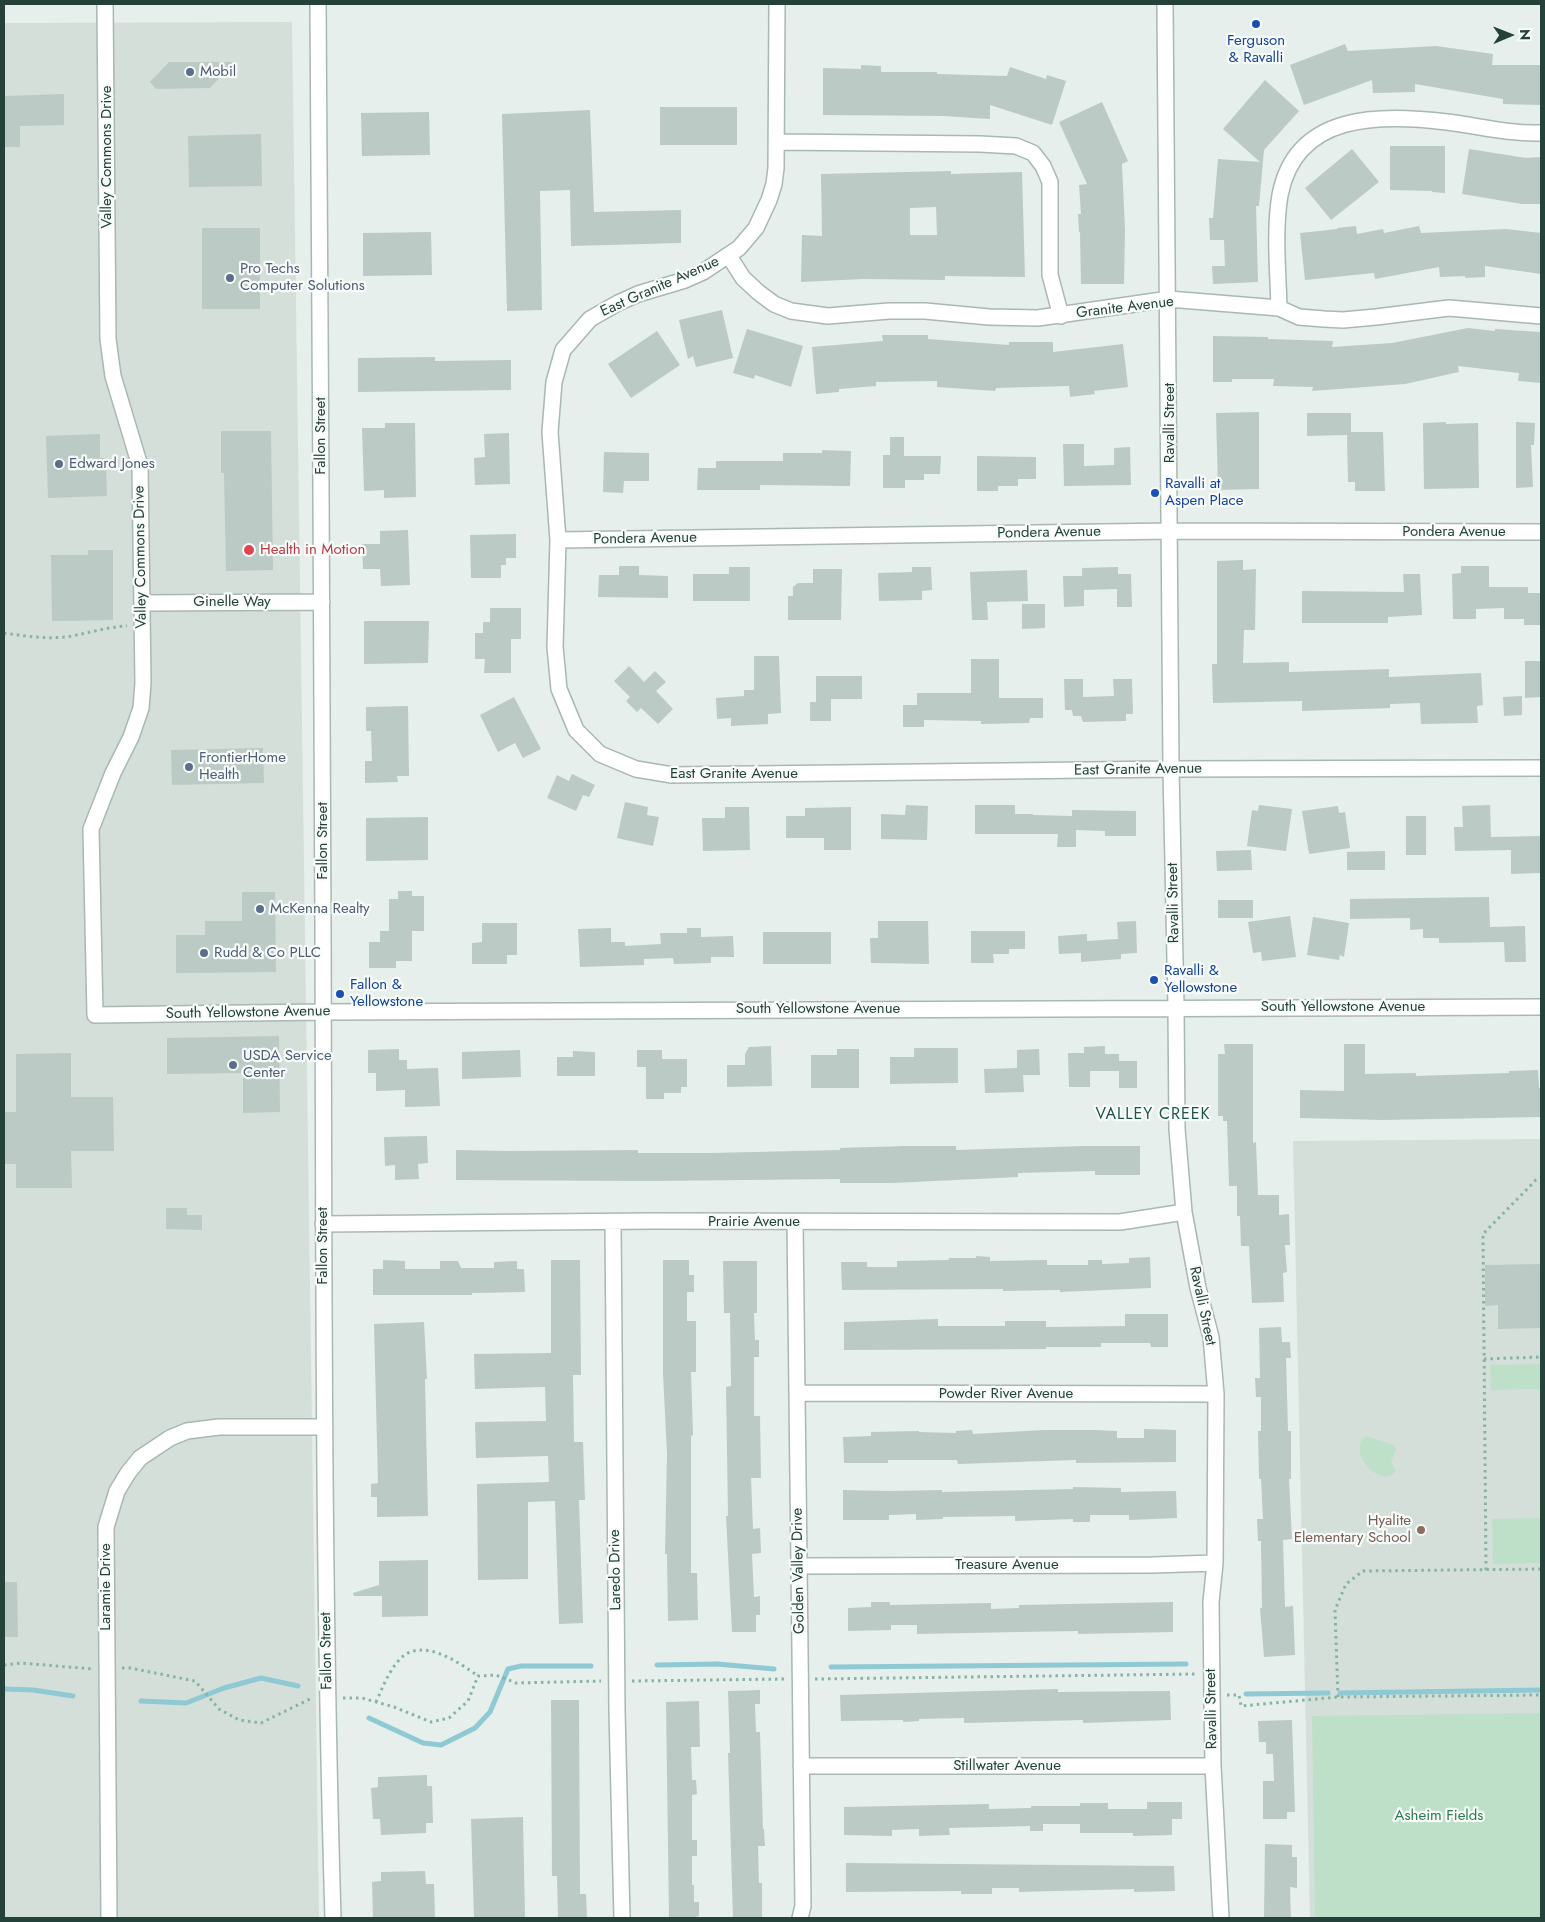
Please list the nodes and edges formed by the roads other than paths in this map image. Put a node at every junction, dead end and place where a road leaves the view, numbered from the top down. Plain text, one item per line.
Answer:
1 (105, 4) edge
2 (318, 4) edge
3 (777, 4) edge
4 (1165, 4) edge
5 (1541, 133) edge
6 (777, 142) junction
7 (729, 256) junction
8 (1169, 300) junction
9 (1279, 308) junction
10 (1060, 316) junction
11 (1541, 316) edge
12 (1171, 531) junction
13 (1541, 532) edge
14 (558, 540) junction
15 (322, 602) junction
16 (142, 603) junction
17 (1541, 768) edge
18 (1171, 769) junction
19 (1541, 1006) edge
20 (1176, 1007) junction
21 (323, 1012) junction
22 (95, 1015) joint
23 (1184, 1212) junction
24 (613, 1222) junction
25 (795, 1222) junction
26 (323, 1224) junction
27 (797, 1393) junction
28 (1216, 1394) junction
29 (325, 1427) junction
30 (1215, 1564) junction
31 (799, 1566) junction
32 (801, 1766) junction
33 (1212, 1766) junction
34 (109, 1918) edge
35 (334, 1918) edge
36 (622, 1918) edge
37 (800, 1918) edge
38 (1221, 1918) edge

1 - 16 street, Valley Commons Drive
2 - 15 street, Fallon Street
3 - 6 street, East Granite Avenue
4 - 8 street, Ravalli Street
5 - 9 street
6 - 7 street, East Granite Avenue
6 - 10 street
7 - 10 street, Granite Avenue
7 - 14 street, East Granite Avenue
8 - 9 street, Granite Avenue
8 - 10 street, Granite Avenue
8 - 12 street, Ravalli Street
9 - 11 street, Granite Avenue
12 - 13 street, Pondera Avenue
12 - 14 street, Pondera Avenue
12 - 18 street, Ravalli Street
14 - 18 street, East Granite Avenue
15 - 16 street, Ginelle Way
15 - 21 street, Fallon Street
16 - 22 street, Valley Commons Drive
17 - 18 street, East Granite Avenue
18 - 20 street, Ravalli Street
19 - 20 street, South Yellowstone Avenue
20 - 21 street, South Yellowstone Avenue
20 - 23 street, Ravalli Street
21 - 22 street, South Yellowstone Avenue
21 - 26 street, Fallon Street
23 - 25 street, Prairie Avenue
23 - 28 street, Ravalli Street
24 - 25 street, Prairie Avenue
24 - 26 street, Prairie Avenue
24 - 36 street, Laredo Drive
25 - 27 street, Golden Valley Drive
26 - 29 street, Fallon Street
27 - 28 street, Powder River Avenue
27 - 31 street, Golden Valley Drive
28 - 30 street, Ravalli Street
29 - 34 street, Laramie Drive
29 - 35 street, Fallon Street
30 - 31 street, Treasure Avenue
30 - 33 street, Ravalli Street
31 - 32 street, Golden Valley Drive
32 - 33 street, Stillwater Avenue
32 - 37 street, Golden Valley Drive
33 - 38 street, Ravalli Street

